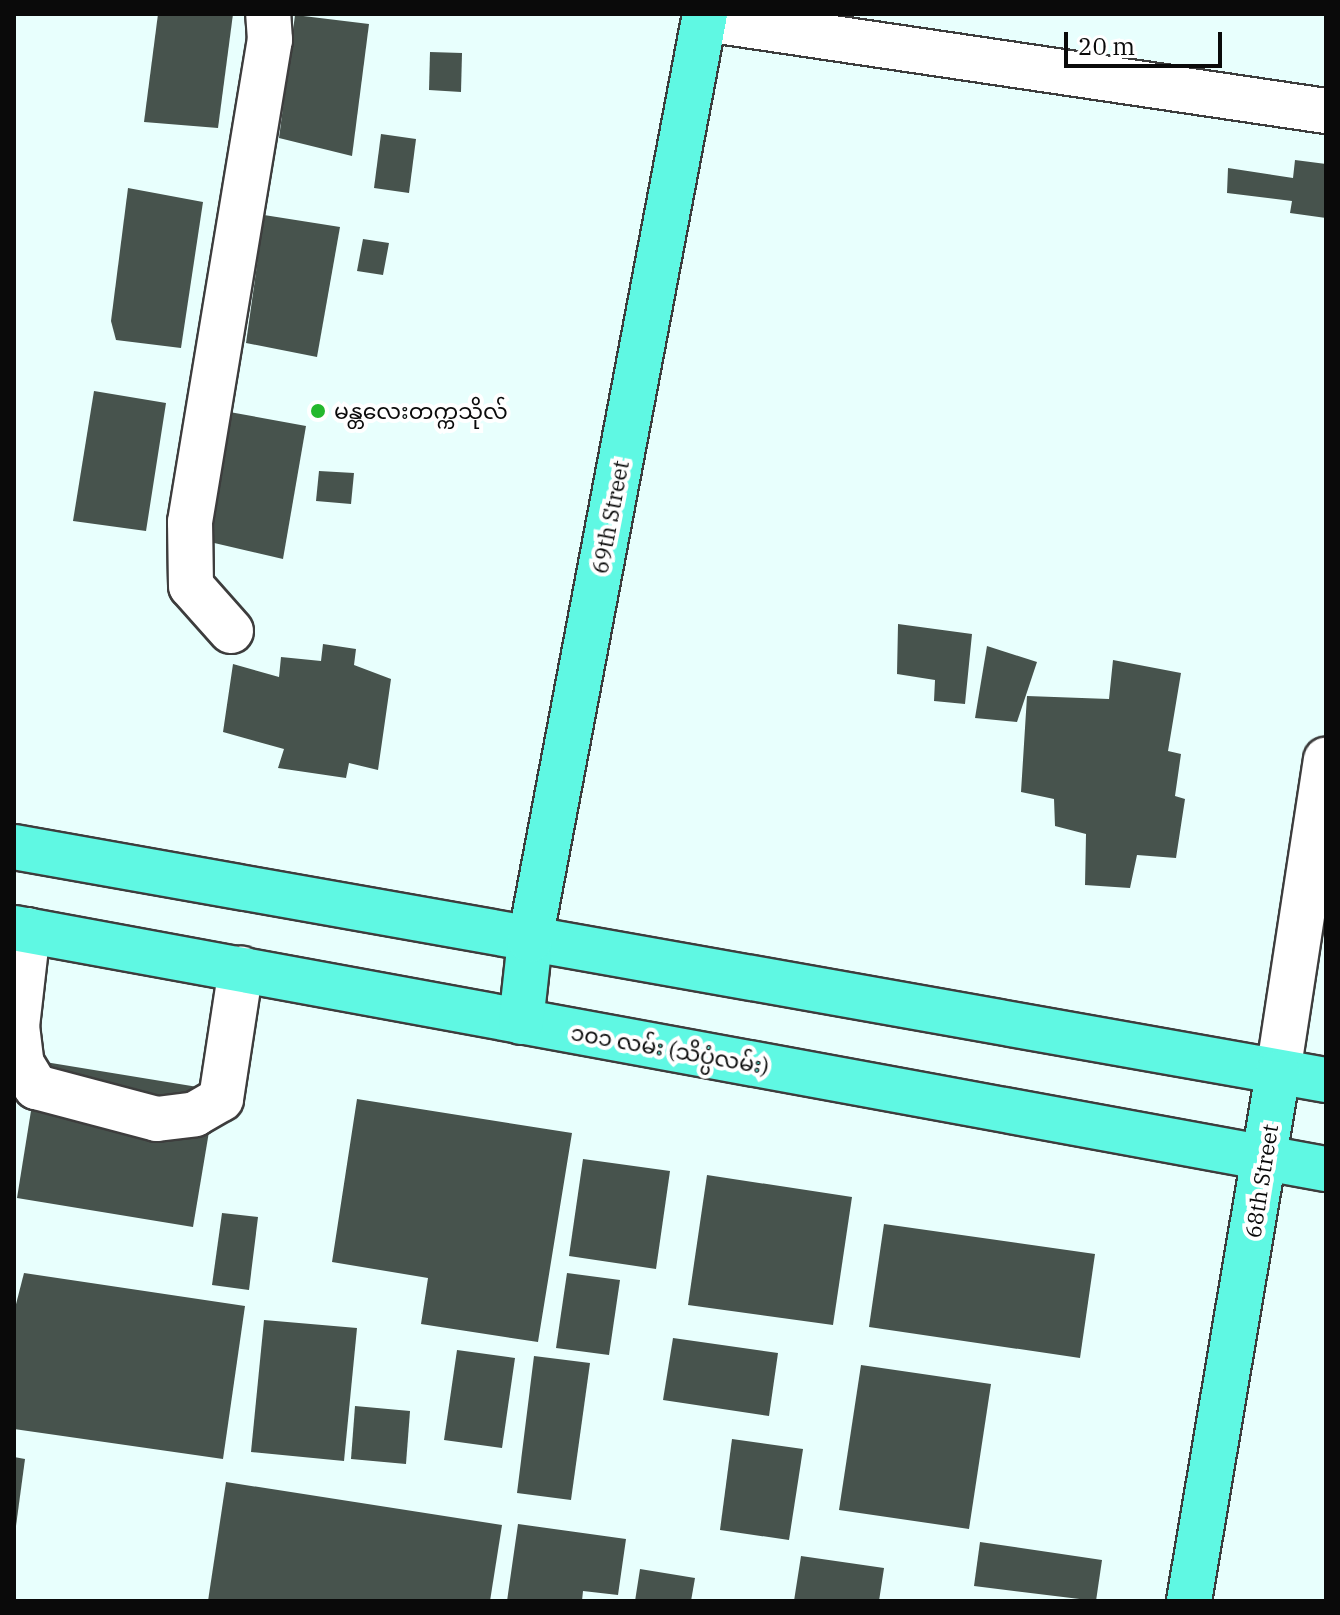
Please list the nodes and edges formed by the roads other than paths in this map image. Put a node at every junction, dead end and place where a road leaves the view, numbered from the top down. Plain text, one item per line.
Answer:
1 (268, 14) edge
2 (705, 16) edge
3 (1326, 111) edge
4 (231, 631) dead end
5 (1326, 760) edge
6 (14, 847) edge
7 (21, 929) edge
8 (530, 940) junction
9 (241, 969) junction
10 (521, 1022) junction
11 (1278, 1073) junction
12 (1326, 1080) edge
13 (1266, 1159) junction
14 (1326, 1169) edge
15 (1189, 1601) edge

1 - 4 street
2 - 3 street
2 - 8 main road, 69th Street
5 - 11 street, 68th Street
6 - 8 main road
7 - 9 main road, ၁၀၁ လမ်း (သိပ္ပံလမ်း)
7 - 9 street
8 - 10 main road, 69th Street
8 - 11 main road
9 - 10 main road, ၁၀၁ လမ်း (သိပ္ပံလမ်း)
10 - 13 main road, ၁၀၁ လမ်း (သိပ္ပံလမ်း)
11 - 12 main road
11 - 13 main road, 68th Street
13 - 14 main road, ၁၀၁ လမ်း (သိပ္ပံလမ်း)
13 - 15 main road, 68th Street

